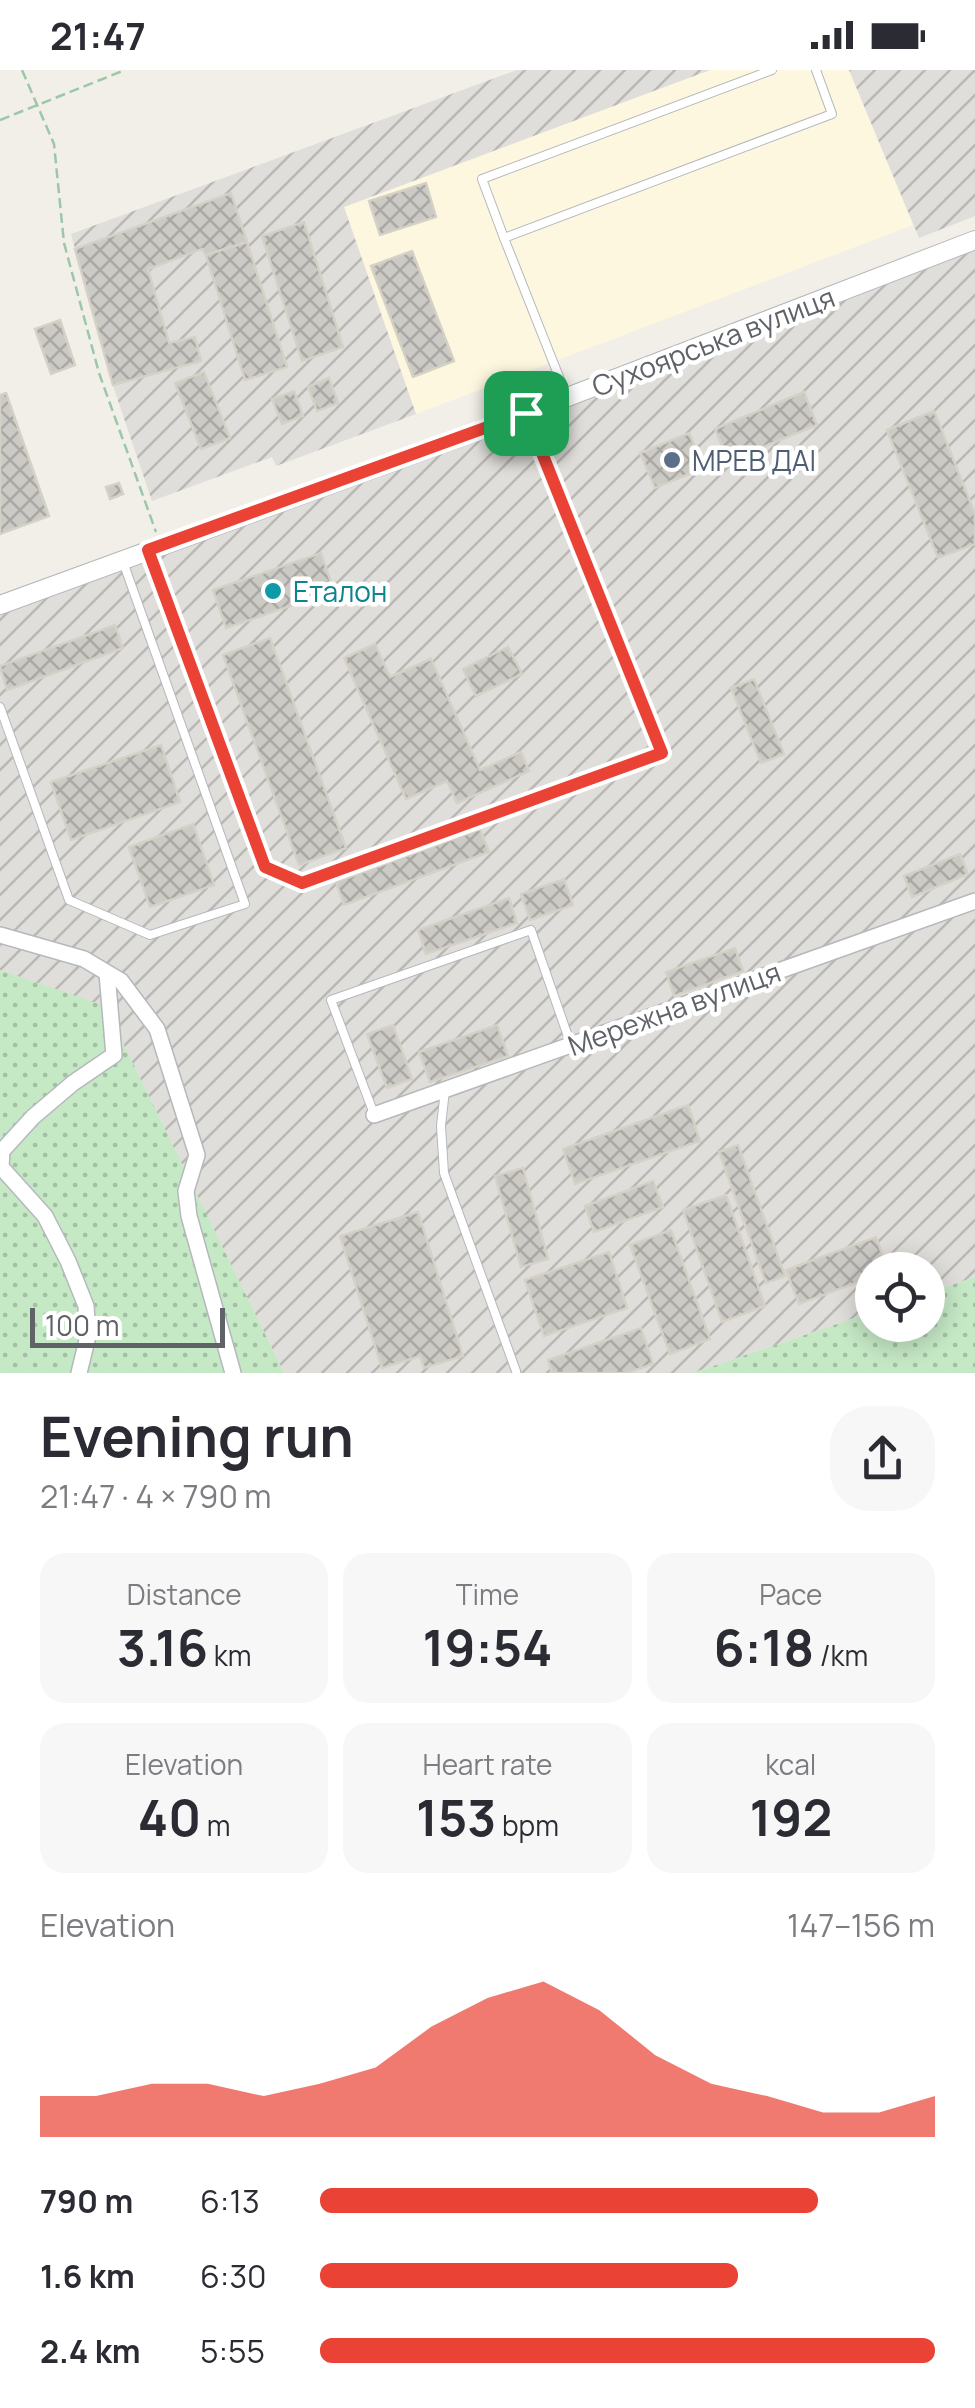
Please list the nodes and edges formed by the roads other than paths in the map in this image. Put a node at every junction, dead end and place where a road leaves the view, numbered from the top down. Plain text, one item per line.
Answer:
1 (772, 70) edge
2 (816, 70) edge
3 (504, 238) junction
4 (975, 240) edge
5 (567, 397) junction
6 (526, 413) junction
7 (154, 548) junction
8 (122, 560) junction
9 (0, 605) edge
10 (0, 707) edge
11 (975, 902) edge
12 (0, 935) edge
13 (107, 973) junction
14 (571, 1045) junction
15 (445, 1090) junction
16 (374, 1115) joint
17 (516, 1372) edge
18 (80, 1373) edge
19 (233, 1373) edge

1 - 3 lane
2 - 3 lane
3 - 5 lane
4 - 5 street, Сухоярська вулиця
5 - 6 street, Сухоярська вулиця
6 - 7 street, Сухоярська вулиця
6 - 7 lane
7 - 8 street, Сухоярська вулиця
8 - 9 street, Сухоярська вулиця
8 - 10 lane
11 - 14 street, Мережна вулиця
12 - 13 street
13 - 18 street
13 - 19 street
14 - 15 street, Мережна вулиця
14 - 16 lane
15 - 16 street, Мережна вулиця
15 - 17 lane

